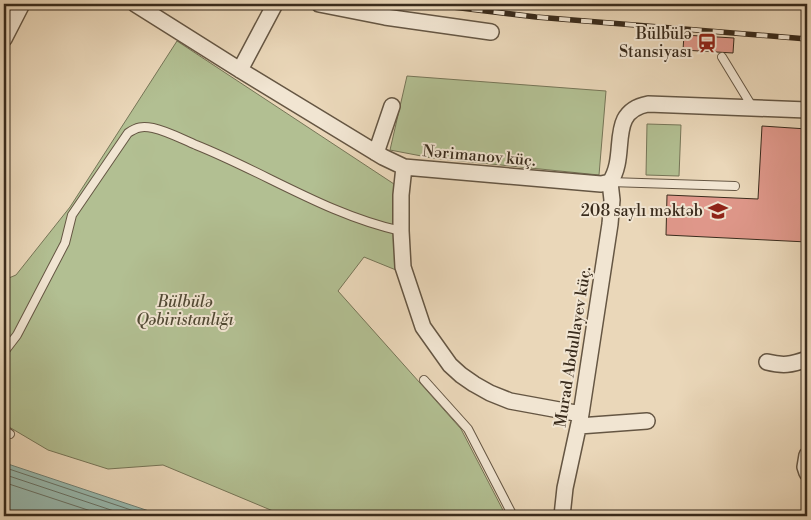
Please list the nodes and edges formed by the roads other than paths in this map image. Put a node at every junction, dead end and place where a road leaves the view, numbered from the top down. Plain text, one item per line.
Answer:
1 (22, 4) edge
2 (135, 4) edge
3 (275, 4) edge
4 (319, 4) edge
5 (491, 32) dead end
6 (4, 39) edge
7 (722, 57) dead end
8 (240, 70) junction
9 (392, 106) dead end
10 (753, 108) junction
11 (807, 110) edge
12 (376, 153) junction
13 (404, 167) junction
14 (610, 182) junction
15 (735, 186) dead end
16 (401, 231) junction
17 (4, 352) edge
18 (807, 359) edge
19 (766, 362) dead end
20 (424, 380) dead end
21 (580, 420) junction
22 (647, 421) dead end
23 (807, 455) edge
24 (807, 473) edge
25 (513, 516) edge
26 (562, 516) edge

1 - 6 street
2 - 8 street, Nərimanov küç.
3 - 8 street
4 - 5 street
7 - 10 lane
8 - 12 street, Nərimanov küç.
9 - 12 street
10 - 11 street
10 - 14 street
12 - 13 street, Nərimanov küç.
13 - 14 street, Nərimanov küç.
13 - 16 street
14 - 15 lane
14 - 21 street, Murad Abdullayev küç.
16 - 17 lane
16 - 21 street
18 - 19 street
20 - 25 lane
21 - 22 street
21 - 26 street, Murad Abdullayev küç.
23 - 24 street

